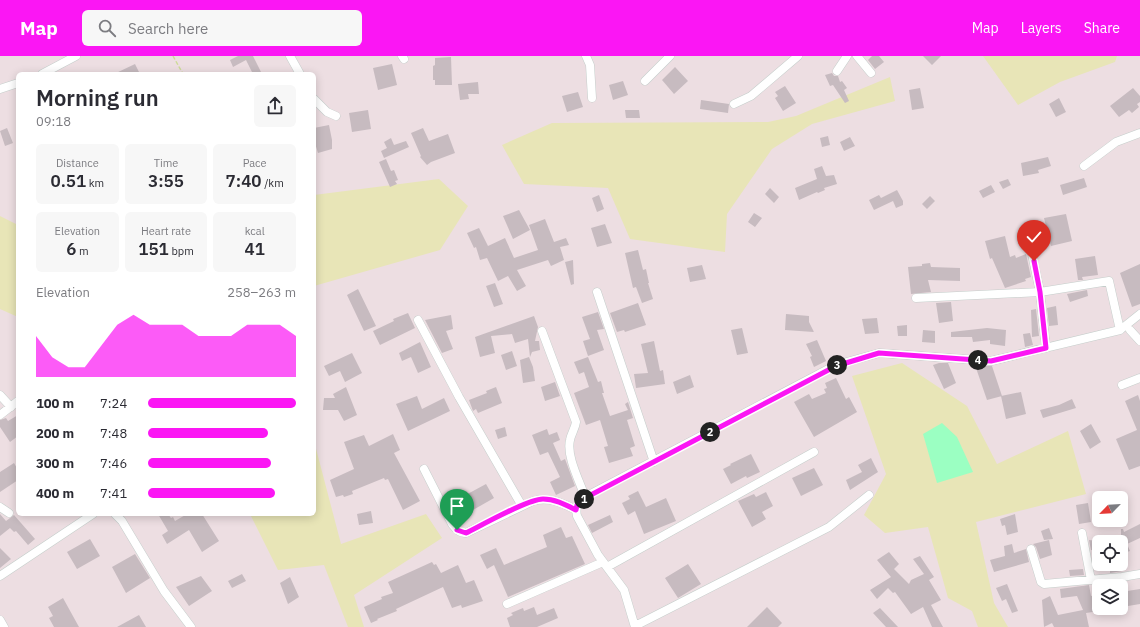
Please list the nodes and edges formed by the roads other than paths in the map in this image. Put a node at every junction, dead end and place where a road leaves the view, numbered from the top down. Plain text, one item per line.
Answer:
1 (76, 56) edge
2 (290, 56) edge
3 (586, 56) edge
4 (670, 56) edge
5 (798, 56) edge
6 (846, 56) edge
7 (857, 56) edge
8 (837, 71) dead end
9 (46, 72) edge
10 (299, 72) edge
11 (871, 73) dead end
12 (645, 81) dead end
13 (16, 84) edge
14 (0, 89) edge
15 (592, 98) dead end
16 (316, 101) edge
17 (734, 104) dead end
18 (336, 116) dead end
19 (1140, 133) edge
20 (1084, 166) dead end
21 (1027, 230) dead end
22 (597, 292) dead end
23 (1040, 292) junction
24 (916, 298) dead end
25 (1140, 314) edge
26 (418, 320) dead end
27 (1120, 330) junction
28 (1130, 330) dead end
29 (542, 331) dead end
30 (1140, 341) edge
31 (1046, 348) junction
32 (1140, 378) edge
33 (1122, 385) dead end
34 (0, 395) edge
35 (16, 403) edge
36 (11, 407) junction
37 (0, 415) edge
38 (814, 452) dead end
39 (654, 462) junction
40 (424, 469) dead end
41 (869, 495) dead end
42 (585, 498) junction
43 (522, 506) junction
44 (0, 507) edge
45 (576, 510) junction
46 (9, 513) dead end
47 (90, 516) edge
48 (117, 516) edge
49 (1082, 533) dead end
50 (1031, 549) dead end
51 (605, 564) junction
52 (1140, 574) edge
53 (0, 576) edge
54 (1091, 580) junction
55 (507, 604) dead end
56 (0, 620) edge
57 (4, 627) edge
58 (191, 627) edge
59 (635, 627) edge

1 - 9 street
2 - 10 street
3 - 15 street
4 - 12 street
5 - 17 street
6 - 8 street
7 - 11 street
13 - 14 street
16 - 18 street
19 - 20 street
21 - 23 street
22 - 39 street
23 - 24 street
23 - 27 street
23 - 31 street
25 - 27 street
26 - 43 street
27 - 31 street
28 - 30 street
29 - 42 street
31 - 39 street
32 - 33 street
34 - 36 street
35 - 36 street
36 - 37 street
38 - 51 street
39 - 42 street
40 - 43 street
41 - 59 street
42 - 45 street
43 - 45 street
44 - 46 street
45 - 51 street
47 - 53 street
48 - 58 street
49 - 54 street
50 - 54 street
51 - 55 street
51 - 59 street
52 - 54 street
56 - 57 street

